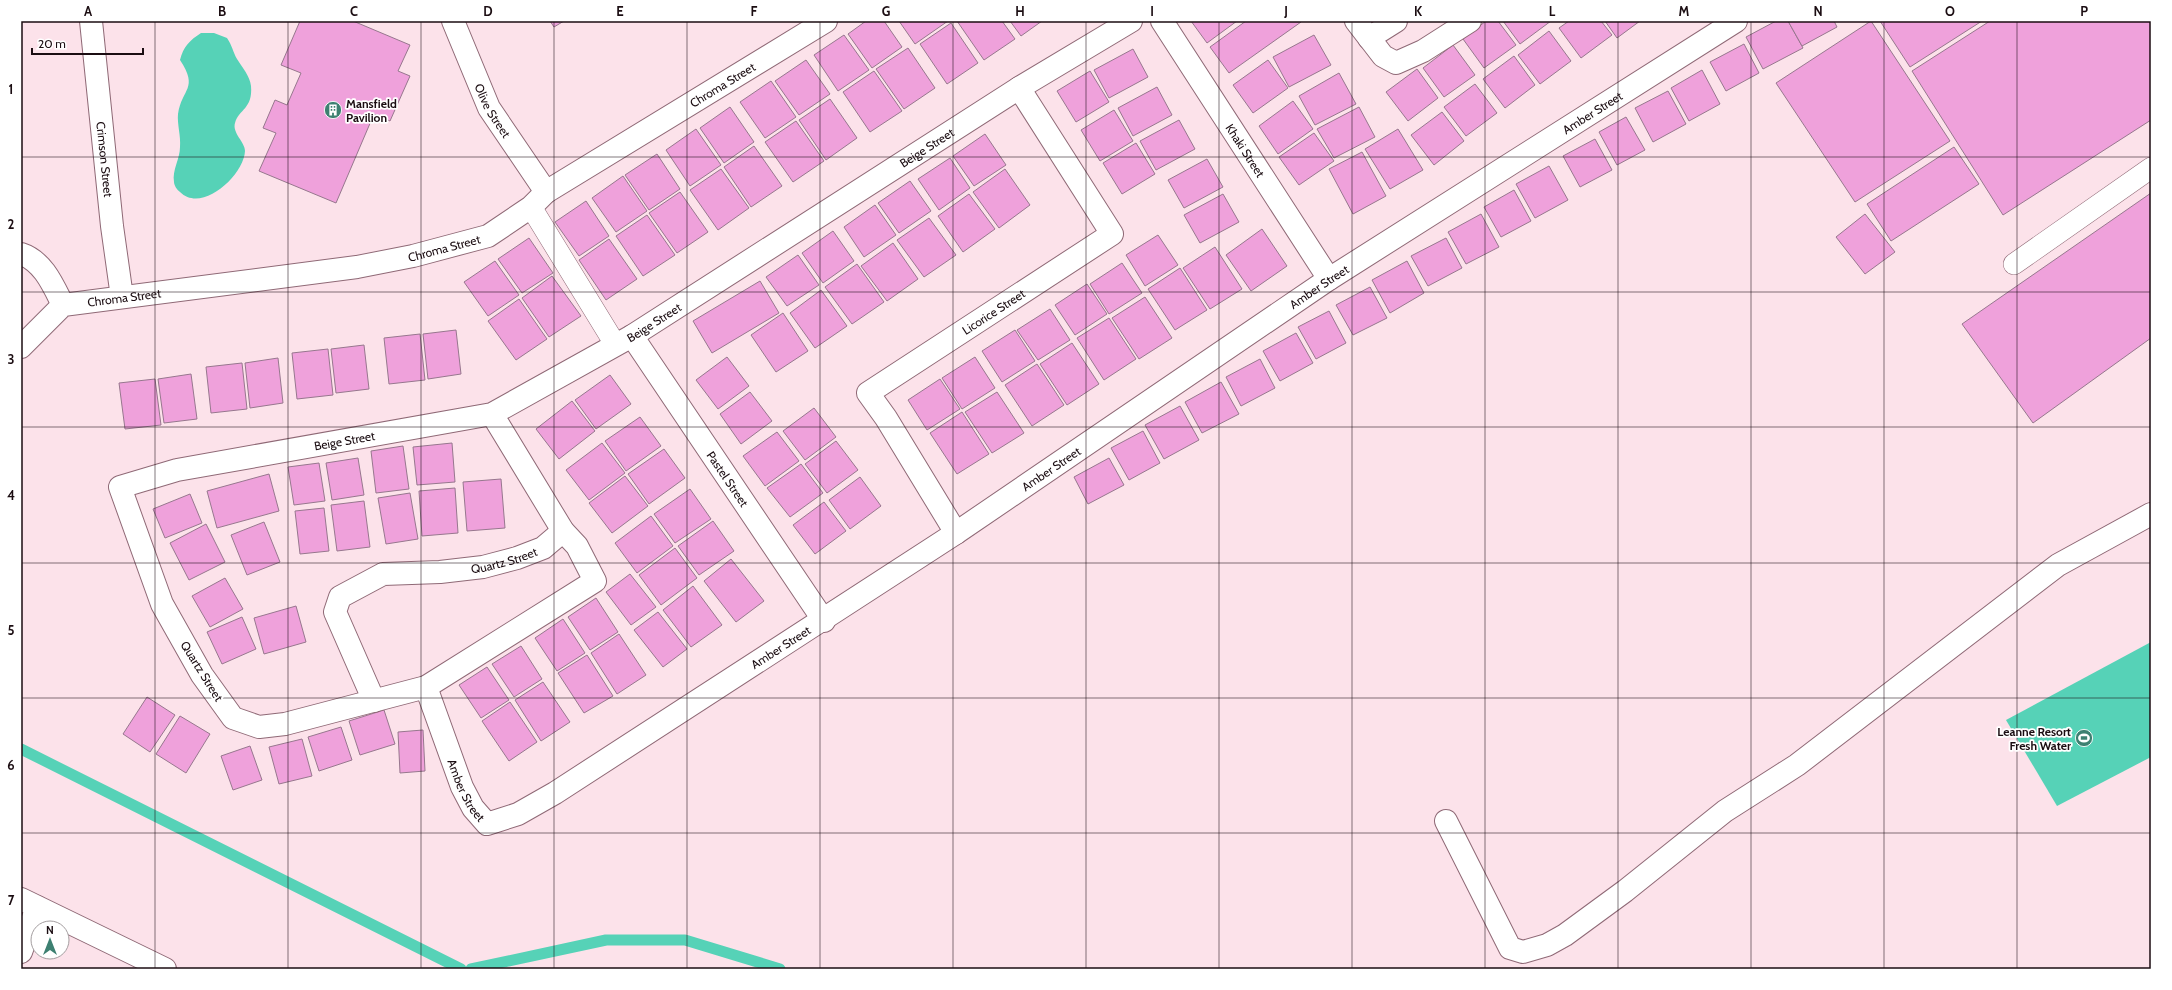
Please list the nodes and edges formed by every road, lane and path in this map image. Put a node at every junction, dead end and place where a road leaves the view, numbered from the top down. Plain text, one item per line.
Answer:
1 (91, 21) edge
2 (453, 21) edge
3 (826, 21) edge
4 (1131, 21) edge
5 (1162, 21) edge
6 (1396, 21) edge
7 (1470, 21) edge
8 (1736, 21) edge
9 (1362, 29) edge
10 (1019, 88) junction
11 (2151, 168) edge
12 (538, 200) junction
13 (21, 254) edge
14 (2014, 264) dead end
15 (1329, 279) junction
16 (122, 297) junction
17 (63, 305) junction
18 (624, 340) junction
19 (21, 347) edge
20 (492, 414) junction
21 (120, 487) joint
22 (2151, 514) edge
23 (563, 531) junction
24 (956, 533) junction
25 (824, 621) junction
26 (426, 688) junction
27 (374, 701) junction
28 (1446, 821) dead end
29 (29, 903) edge
30 (21, 952) edge
31 (165, 969) edge

1 - 16 street, Crimson Street
2 - 12 street, Olive Street
3 - 12 street, Chroma Street
4 - 10 street, Beige Street
5 - 15 street, Khaki Street
6 - 9 street
7 - 9 street
8 - 15 street, Amber Street
10 - 18 street, Beige Street
10 - 24 street, Licorice Street
11 - 14 lane
12 - 16 street, Chroma Street
12 - 18 lane
13 - 17 street
15 - 24 street, Amber Street
16 - 17 street, Chroma Street
17 - 19 street
18 - 20 street, Beige Street
18 - 25 street, Pastel Street
20 - 21 street, Beige Street
20 - 23 street, Quartz Street
21 - 27 street, Quartz Street
22 - 28 street
23 - 26 street, Quartz Street
23 - 27 street, Quartz Street
24 - 25 street, Amber Street
25 - 26 street, Amber Street
26 - 27 street, Quartz Street
29 - 30 street
29 - 31 street

